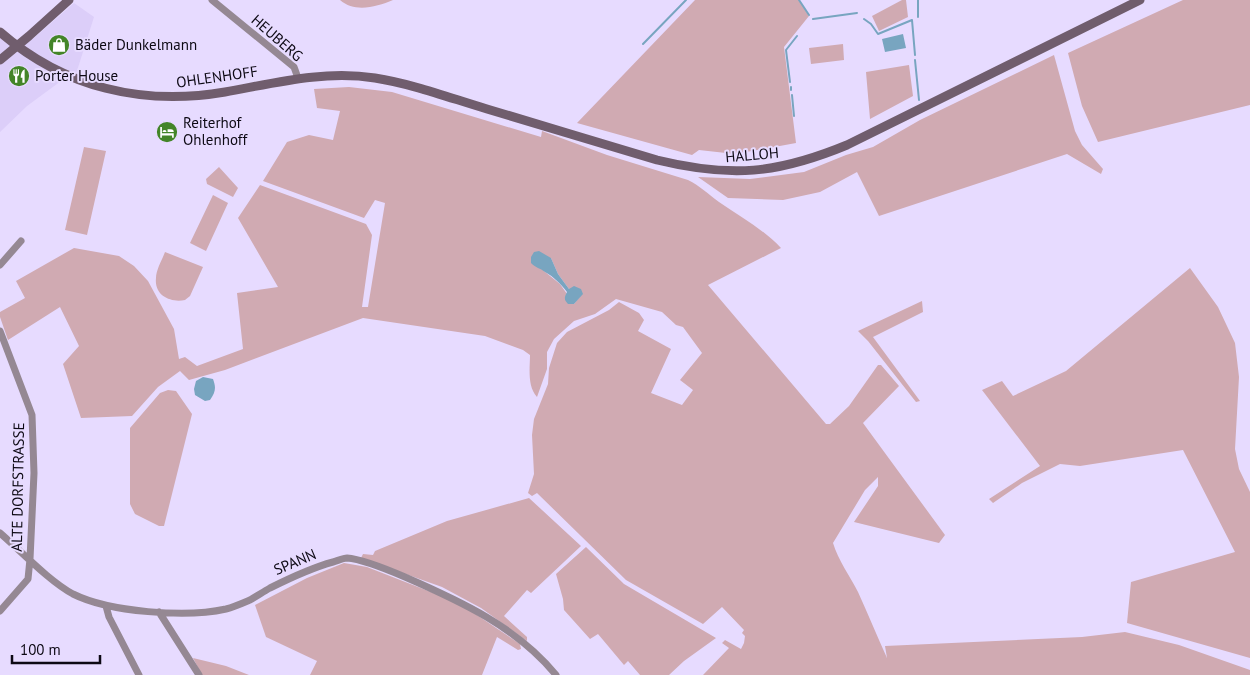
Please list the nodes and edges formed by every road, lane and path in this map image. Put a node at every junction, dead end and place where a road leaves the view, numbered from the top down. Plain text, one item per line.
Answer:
1 (69, 0) edge
2 (212, 0) edge
3 (1140, 0) edge
4 (0, 32) edge
5 (18, 46) junction
6 (0, 60) edge
7 (342, 75) joint
8 (298, 78) junction
9 (21, 241) dead end
10 (0, 264) edge
11 (0, 331) edge
12 (0, 533) edge
13 (30, 559) junction
14 (106, 606) junction
15 (0, 611) edge
16 (158, 612) junction
17 (139, 675) edge
18 (199, 675) edge
19 (556, 675) edge

1 - 5 main road
2 - 8 street, HEUBERG
3 - 7 main road, HALLOH
4 - 5 main road, OHLENHOFF
5 - 6 main road
5 - 8 main road, OHLENHOFF
7 - 8 main road, OHLENHOFF
9 - 10 street
11 - 13 street, ALTE DORFSTRASSE
12 - 13 street, SPANN
13 - 14 street, SPANN
13 - 15 street, ALTE DORFSTRASSE
14 - 16 street, SPANN
14 - 17 street
16 - 18 street
16 - 19 street, SPANN

